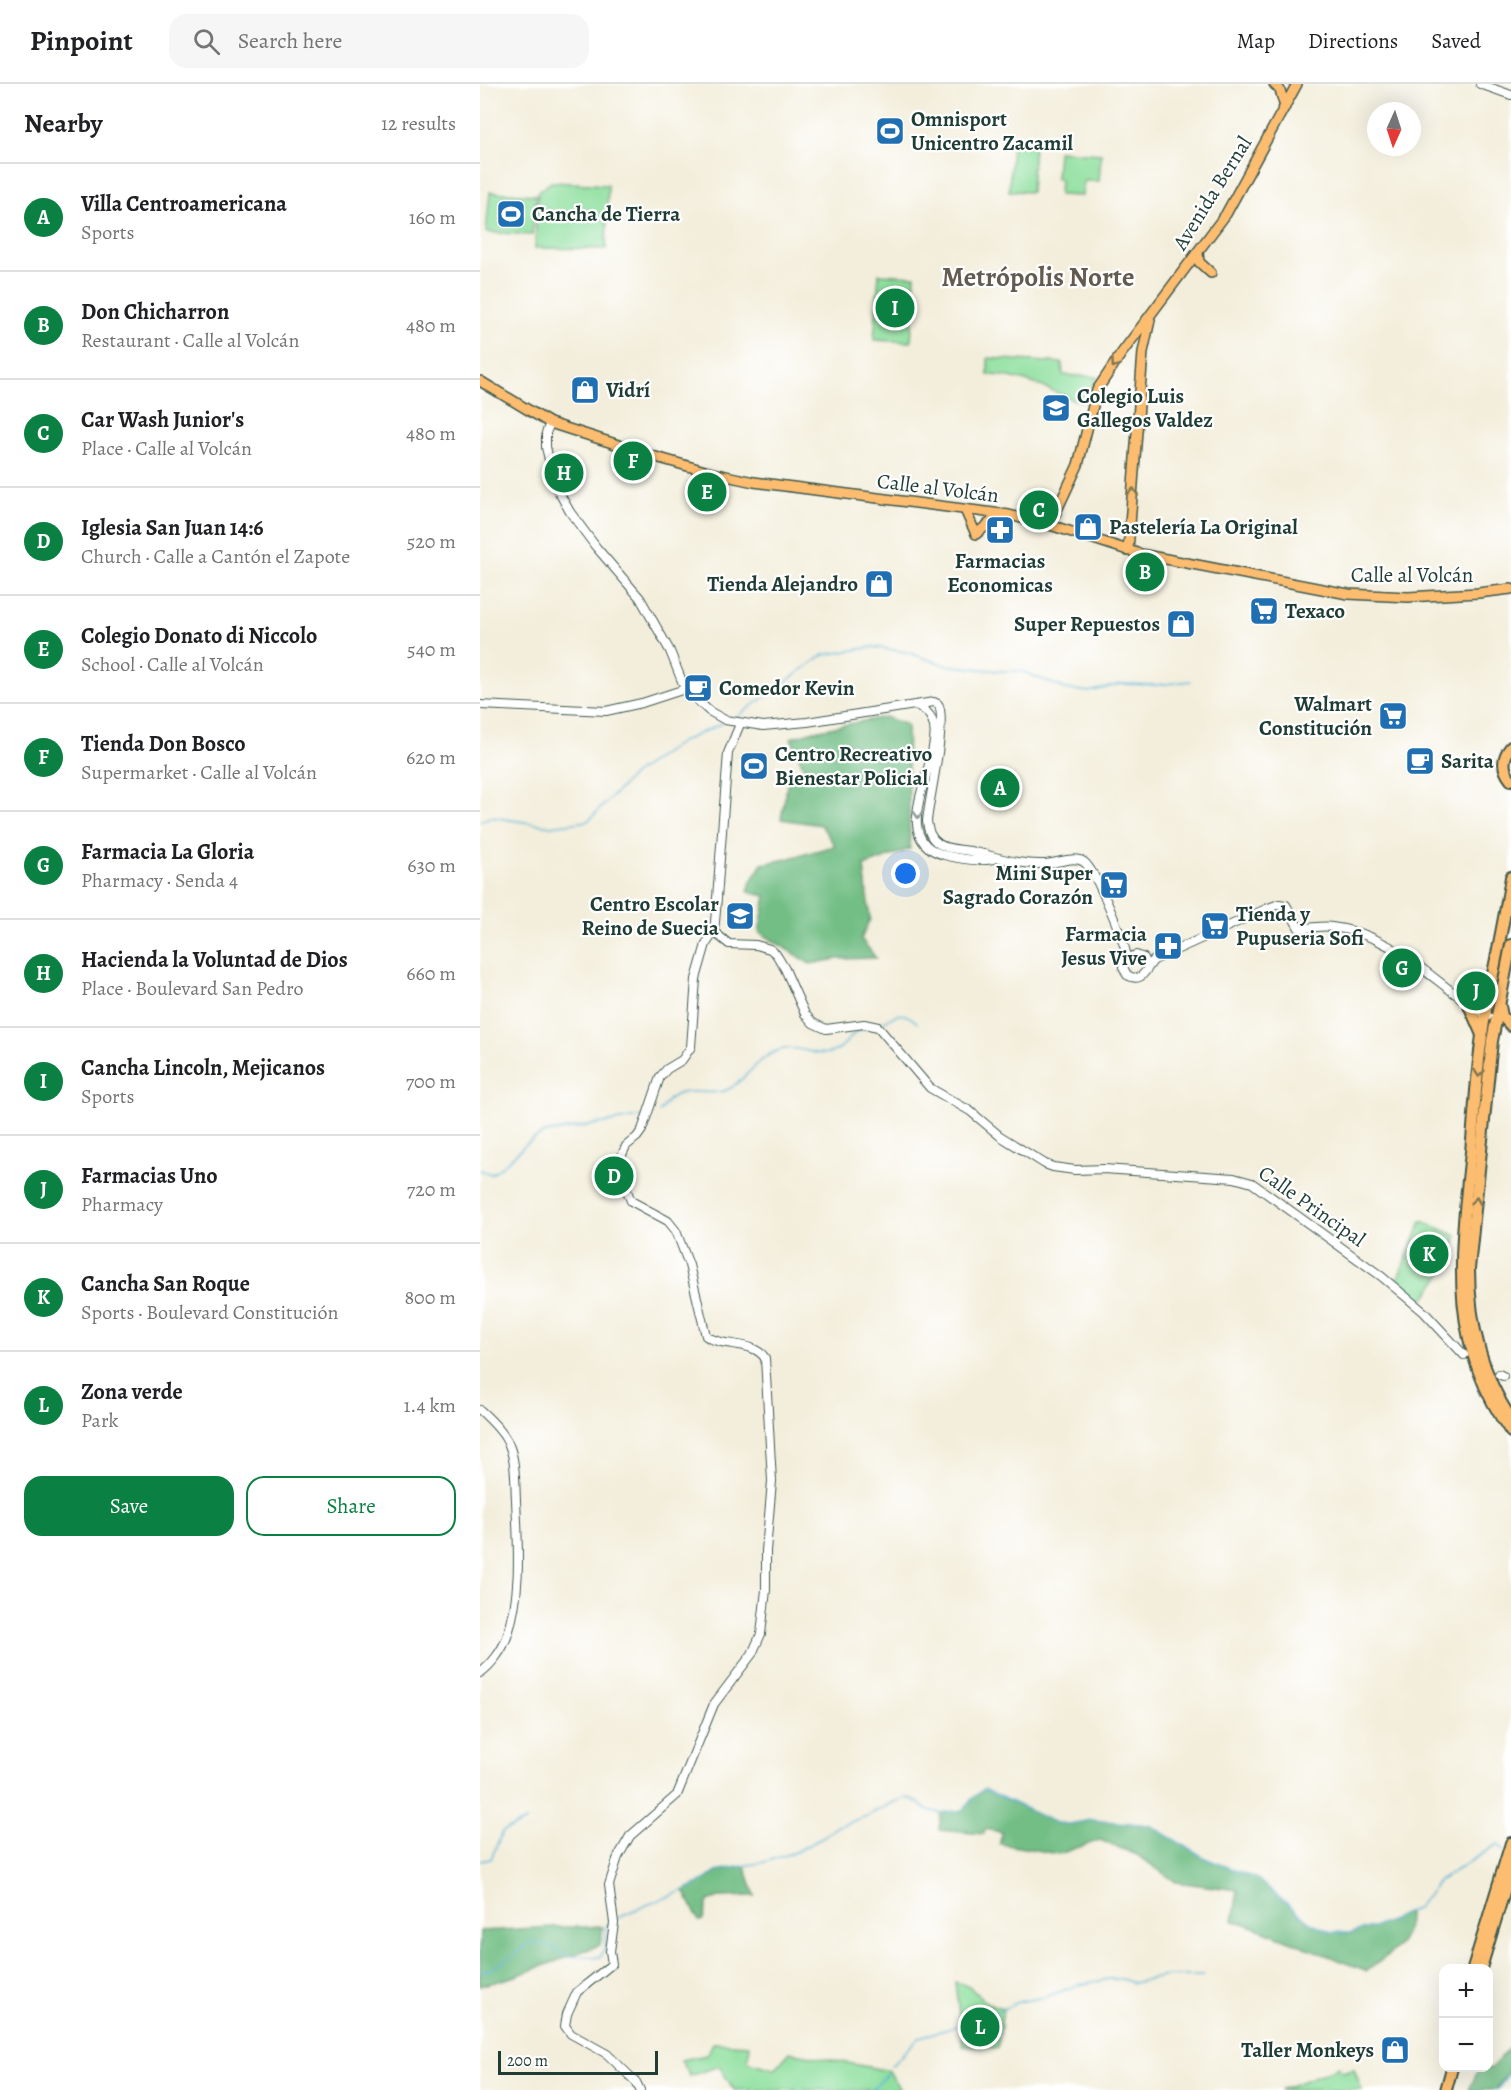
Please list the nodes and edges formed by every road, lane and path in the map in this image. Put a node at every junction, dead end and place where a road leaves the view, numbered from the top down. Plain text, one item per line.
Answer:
1 (1274, 84) edge
2 (1297, 84) edge
3 (1480, 84) edge
4 (1511, 95) edge
5 (1285, 107) junction
6 (1198, 252) junction
7 (1211, 273) dead end
8 (1150, 318) junction
9 (1128, 345) junction
10 (1143, 352) junction
11 (480, 381) edge
12 (550, 423) junction
13 (965, 510) junction
14 (1001, 514) junction
15 (1050, 525) junction
16 (1128, 551) junction
17 (1510, 589) edge
18 (686, 689) junction
19 (480, 705) edge
20 (914, 705) junction
21 (740, 724) junction
22 (1511, 747) edge
23 (1510, 780) edge
24 (966, 850) junction
25 (994, 858) junction
26 (965, 859) junction
27 (1511, 877) edge
28 (714, 932) junction
29 (1511, 945) edge
30 (1126, 948) junction
31 (1127, 958) junction
32 (1142, 960) junction
33 (1494, 1000) junction
34 (1471, 1006) junction
35 (1490, 1018) junction
36 (1511, 1027) edge
37 (1487, 1038) junction
38 (1464, 1355) dead end
39 (480, 1410) edge
40 (1511, 1419) edge
41 (1511, 1432) edge
42 (480, 1674) edge
43 (1511, 1843) edge
44 (1511, 1869) edge
45 (1474, 1964) edge
46 (1481, 1964) edge
47 (1443, 2072) edge
48 (1451, 2072) edge
49 (640, 2090) edge
50 (1438, 2090) edge
51 (1446, 2090) edge

1 - 5 main road
2 - 5 main road, Avenida Bernal
3 - 4 street
5 - 6 main road, Avenida Bernal
6 - 7 main road
6 - 8 main road, Avenida Bernal
8 - 9 main road, Avenida Bernal
8 - 10 main road, Avenida Bernal
9 - 10 main road
9 -> 15 main road, Avenida Bernal
16 -> 10 main road, Avenida Bernal
11 - 12 main road, Calle al Volcán
12 - 13 main road, Calle al Volcán
12 - 18 street
13 - 14 main road, Calle al Volcán
13 - 14 main road
14 - 15 main road, Calle al Volcán
15 - 16 main road, Calle al Volcán
16 - 17 main road, Calle al Volcán
18 - 19 street
18 - 21 street
20 - 21 street
20 - 24 street
20 -> 26 street
21 - 28 street
22 - 23 highway
24 - 25 street
24 - 26 street
25 - 26 street
25 - 30 street
27 - 33 highway
28 - 38 street, Calle Principal
28 - 49 street
29 - 33 highway
30 - 31 street
30 - 32 street
31 - 32 street
31 - 32 street
32 - 34 street
33 - 34 highway
33 - 35 highway
33 - 36 highway
34 - 35 street
34 - 37 highway
35 - 37 highway
36 - 37 highway
40 -> 37 highway
37 -> 41 highway
39 - 42 street
43 - 45 highway
44 - 46 highway
47 - 50 highway
48 - 51 highway

